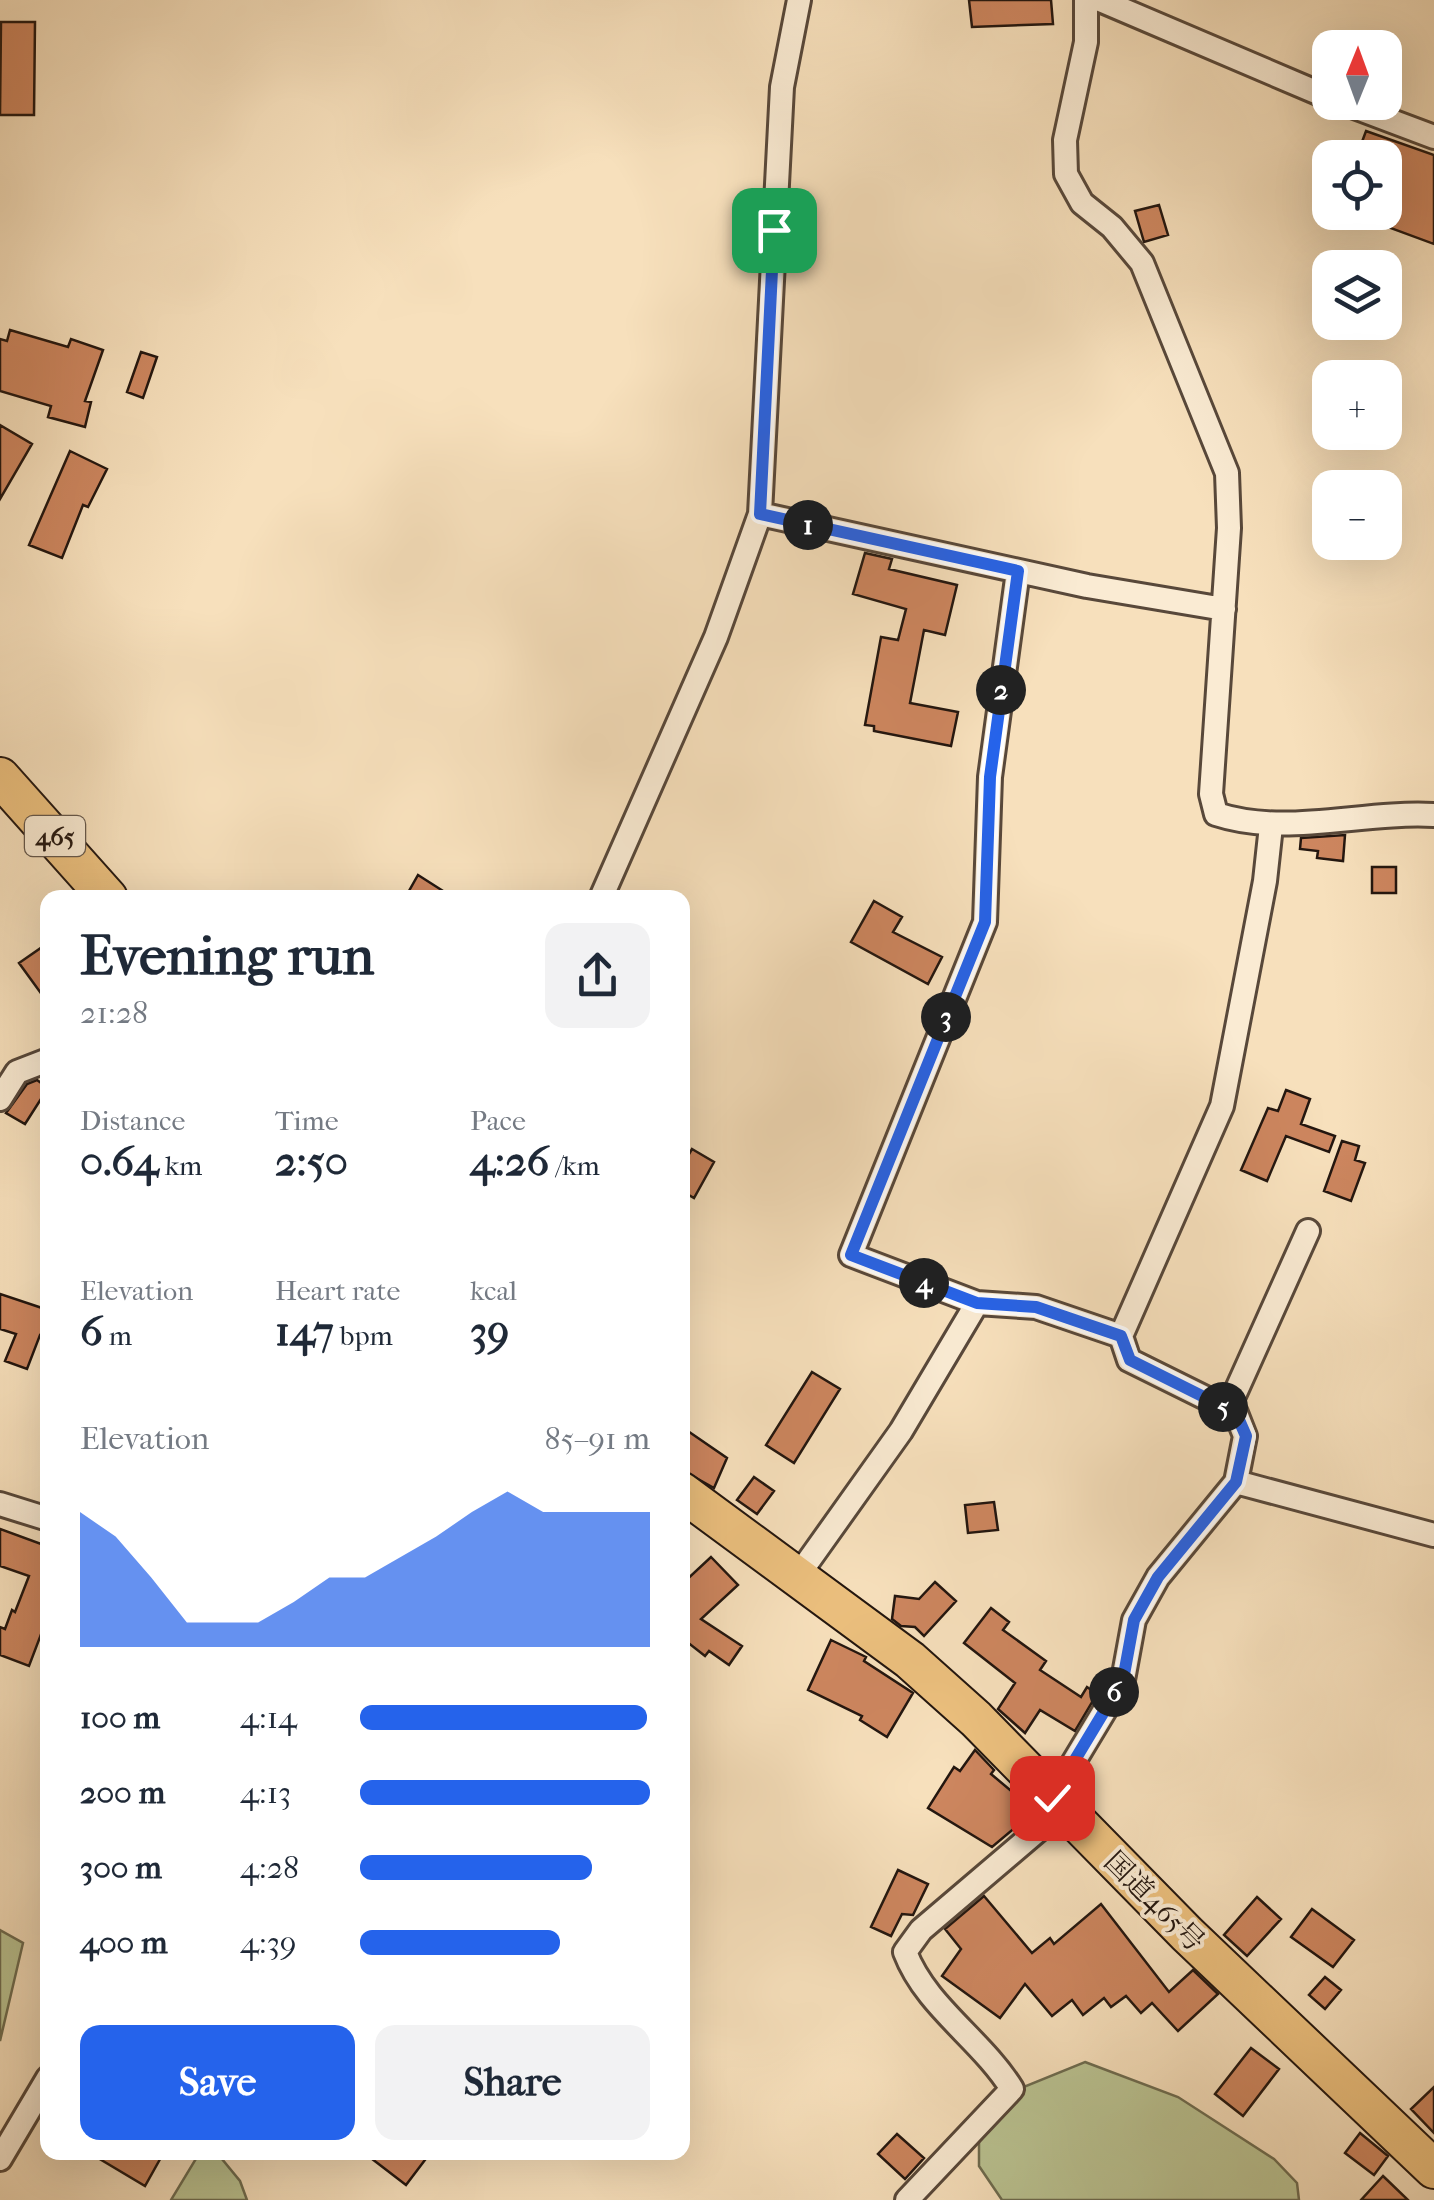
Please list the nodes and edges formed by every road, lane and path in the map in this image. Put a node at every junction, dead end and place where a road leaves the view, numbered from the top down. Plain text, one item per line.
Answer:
1 (799, 0) edge
2 (1086, 0) edge
3 (1100, 0) edge
4 (1312, 90) edge
5 (1390, 120) edge
6 (1434, 136) edge
7 (760, 514) junction
8 (1018, 571) junction
9 (1224, 608) junction
10 (0, 777) edge
11 (1434, 814) edge
12 (1271, 826) junction
13 (101, 890) edge
14 (605, 890) edge
15 (40, 1063) edge
16 (0, 1099) edge
17 (1308, 1231) dead end
18 (977, 1303) junction
19 (1121, 1336) junction
20 (1228, 1409) junction
21 (1236, 1482) junction
22 (690, 1498) edge
23 (0, 1504) edge
24 (40, 1516) edge
25 (1434, 1535) edge
26 (797, 1577) junction
27 (1057, 1803) junction
28 (40, 2092) edge
29 (0, 2159) edge
30 (1434, 2169) edge
31 (906, 2200) edge

1 - 7 street
2 - 9 street
3 - 4 street
5 - 6 street
7 - 8 street
7 - 14 street
8 - 9 street
8 - 18 street
9 - 12 street
10 - 13 highway, 465
11 - 12 street
12 - 19 street
15 - 16 street
17 - 20 street
18 - 19 street
18 - 26 street
19 - 20 street
20 - 21 street
21 - 25 street
21 - 27 street
22 - 26 highway, 国道465号
23 - 24 street
26 - 27 highway, 国道465号
27 - 30 highway, 国道465号
27 - 31 street
28 - 29 street

